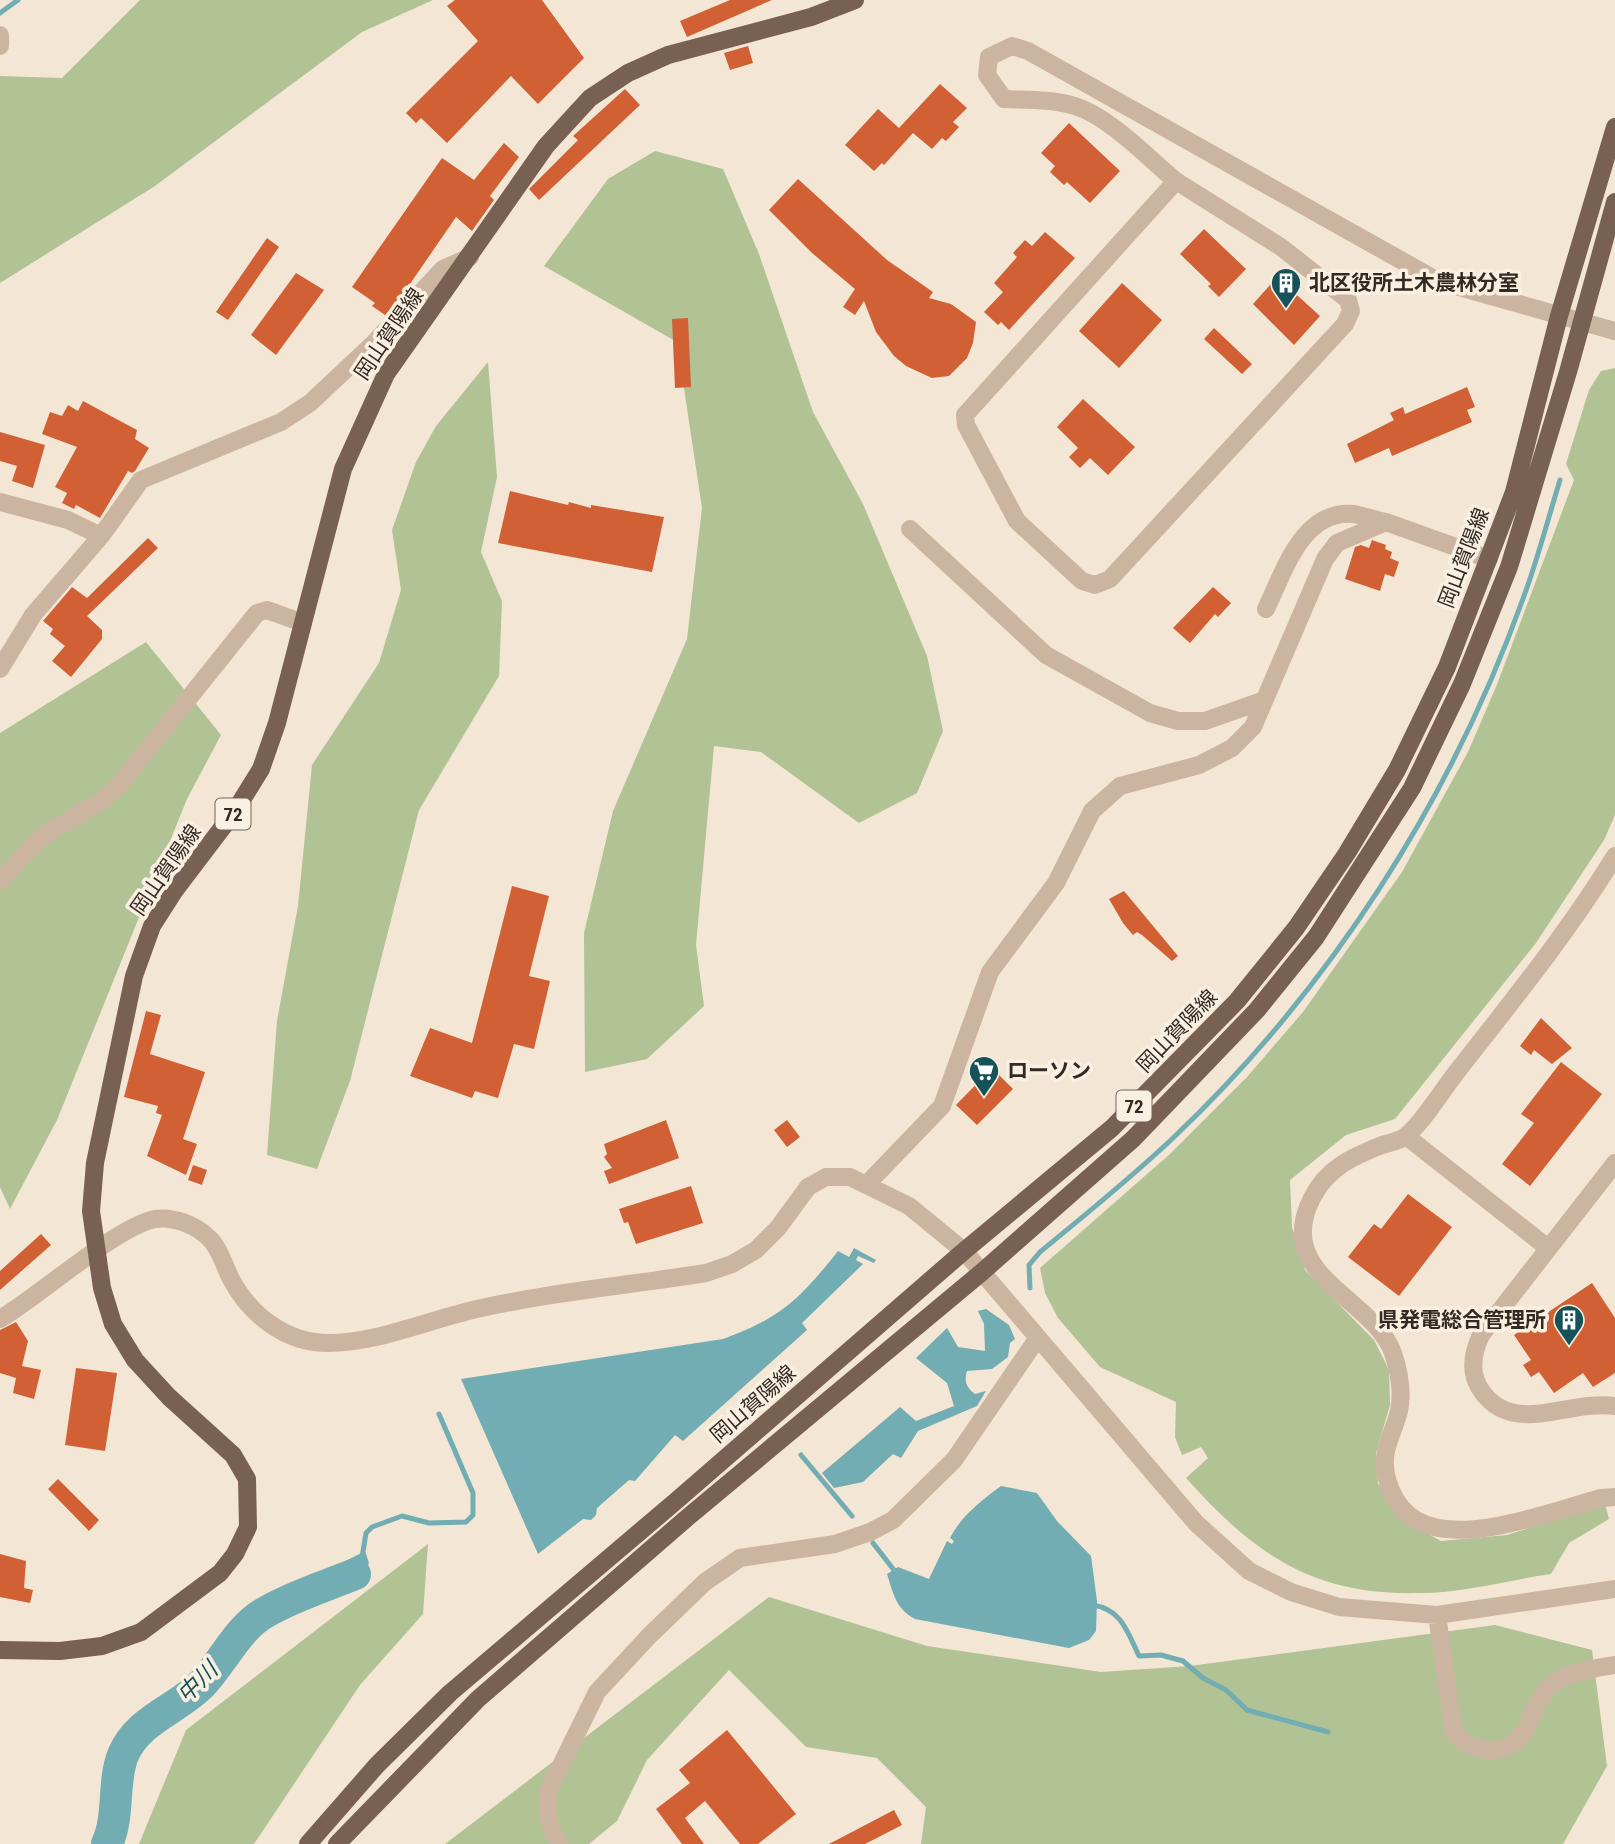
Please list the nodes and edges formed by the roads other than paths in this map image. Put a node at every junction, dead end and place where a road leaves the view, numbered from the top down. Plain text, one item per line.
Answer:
1 (855, 0) edge
2 (0, 35) edge
3 (0, 46) edge
4 (1615, 127) edge
5 (1176, 181) junction
6 (1615, 202) edge
7 (470, 257) junction
8 (1559, 316) junction
9 (1581, 322) junction
10 (1615, 331) edge
11 (0, 502) edge
12 (1386, 522) junction
13 (910, 529) dead end
14 (101, 536) junction
15 (1489, 559) junction
16 (1266, 609) dead end
17 (303, 623) junction
18 (0, 669) edge
19 (1262, 701) junction
20 (1615, 856) edge
21 (0, 881) edge
22 (1406, 1136) junction
23 (1615, 1163) edge
24 (869, 1183) junction
25 (1548, 1248) junction
26 (964, 1251) junction
27 (96, 1253) junction
28 (982, 1272) junction
29 (0, 1319) edge
30 (1037, 1339) junction
31 (1615, 1406) edge
32 (1615, 1497) edge
33 (1615, 1589) edge
34 (1437, 1615) junction
35 (0, 1650) edge
36 (1615, 1665) edge
37 (308, 1844) edge
38 (337, 1844) edge
39 (559, 1844) edge

1 - 7 main road, 岡山賀陽線 / 72
2 - 3 street
4 - 8 main road, 岡山賀陽線 / 72
5 - 5 street
5 - 8 street
6 - 9 main road, 岡山賀陽線 / 72
7 - 14 street
7 - 17 main road, 岡山賀陽線 / 72
8 - 9 street
8 - 15 main road, 岡山賀陽線 / 72
9 - 10 street
9 - 28 main road, 岡山賀陽線 / 72
11 - 14 street
12 - 15 street
12 - 16 street
12 - 19 street
13 - 19 street
14 - 18 street
15 - 26 main road, 岡山賀陽線 / 72
17 - 21 street
17 - 27 main road, 岡山賀陽線 / 72
19 - 24 street
20 - 22 street
22 - 25 street
22 - 32 street
23 - 25 street
24 - 26 street
24 - 27 street
25 - 31 street
26 - 28 street
26 - 37 main road, 岡山賀陽線 / 72
27 - 29 street
27 - 35 main road, 岡山賀陽線 / 72
28 - 30 street
28 - 38 main road, 岡山賀陽線 / 72
30 - 34 street
30 - 39 street
33 - 34 street
34 - 36 street

